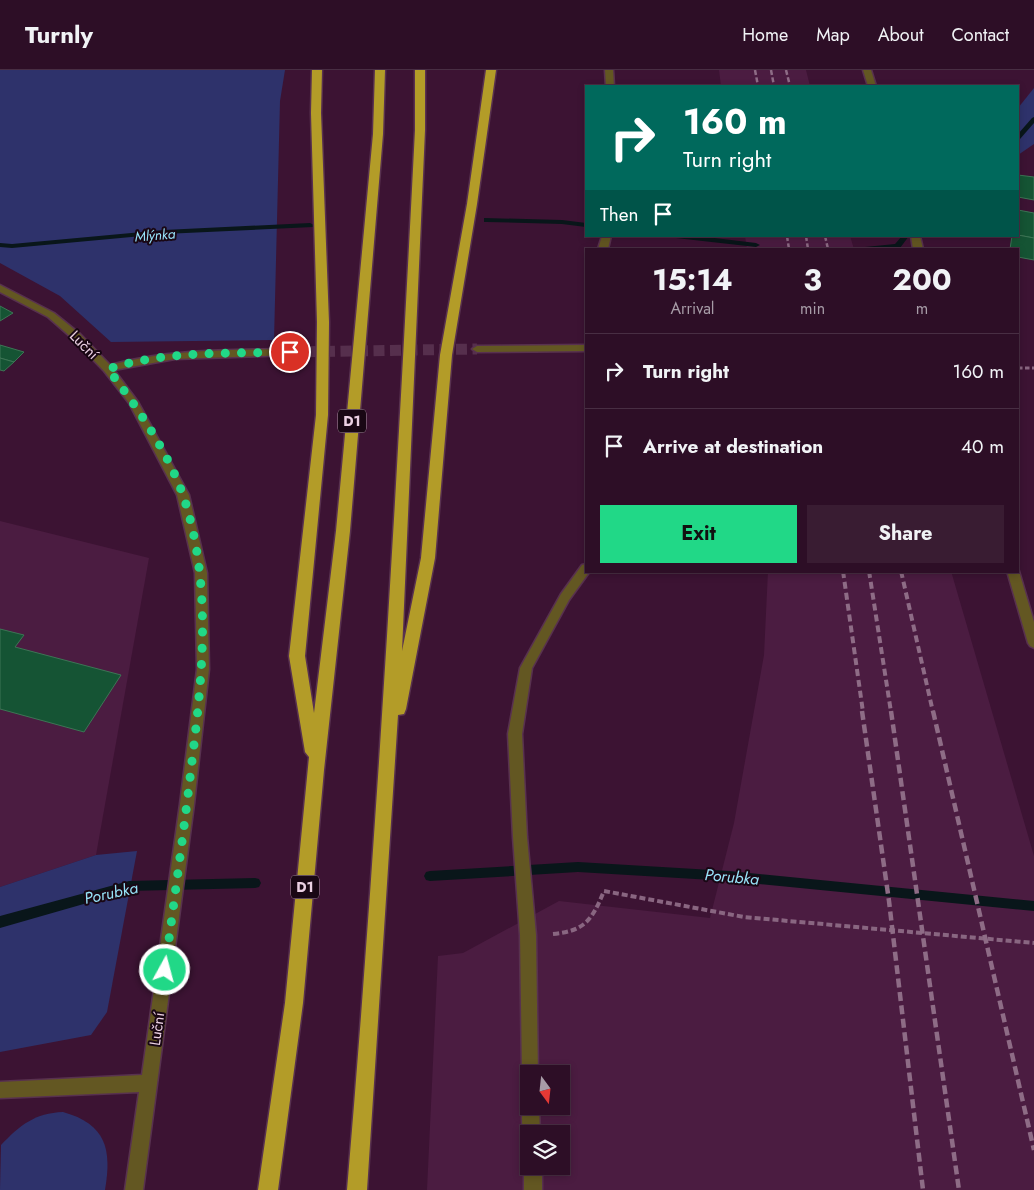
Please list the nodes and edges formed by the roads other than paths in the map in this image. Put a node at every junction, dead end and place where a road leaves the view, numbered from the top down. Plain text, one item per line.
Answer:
1 (317, 70) edge
2 (380, 70) edge
3 (420, 70) edge
4 (491, 70) edge
5 (609, 70) edge
6 (867, 70) edge
7 (610, 85) edge
8 (872, 85) edge
9 (0, 288) edge
10 (585, 348) edge
11 (477, 349) tunnel mouth
12 (290, 352) tunnel mouth
13 (108, 369) junction
14 (585, 569) edge
15 (1014, 573) edge
16 (1034, 643) edge
17 (386, 769) junction
18 (316, 770) junction
19 (530, 1065) edge
20 (150, 1083) junction
21 (0, 1090) edge
22 (532, 1175) edge
23 (134, 1190) edge
24 (268, 1190) edge
25 (357, 1190) edge
26 (533, 1190) edge

1 - 18 highway
2 - 18 highway, D1
3 - 17 highway
4 - 17 highway
5 - 7 street
6 - 8 street
9 - 13 street, Luční
10 - 11 street
12 - 13 street
13 - 20 street, Luční
14 - 19 street
15 - 16 street
17 - 25 highway
18 - 24 highway, D1
20 - 21 street
20 - 23 street, Luční
22 - 26 street

